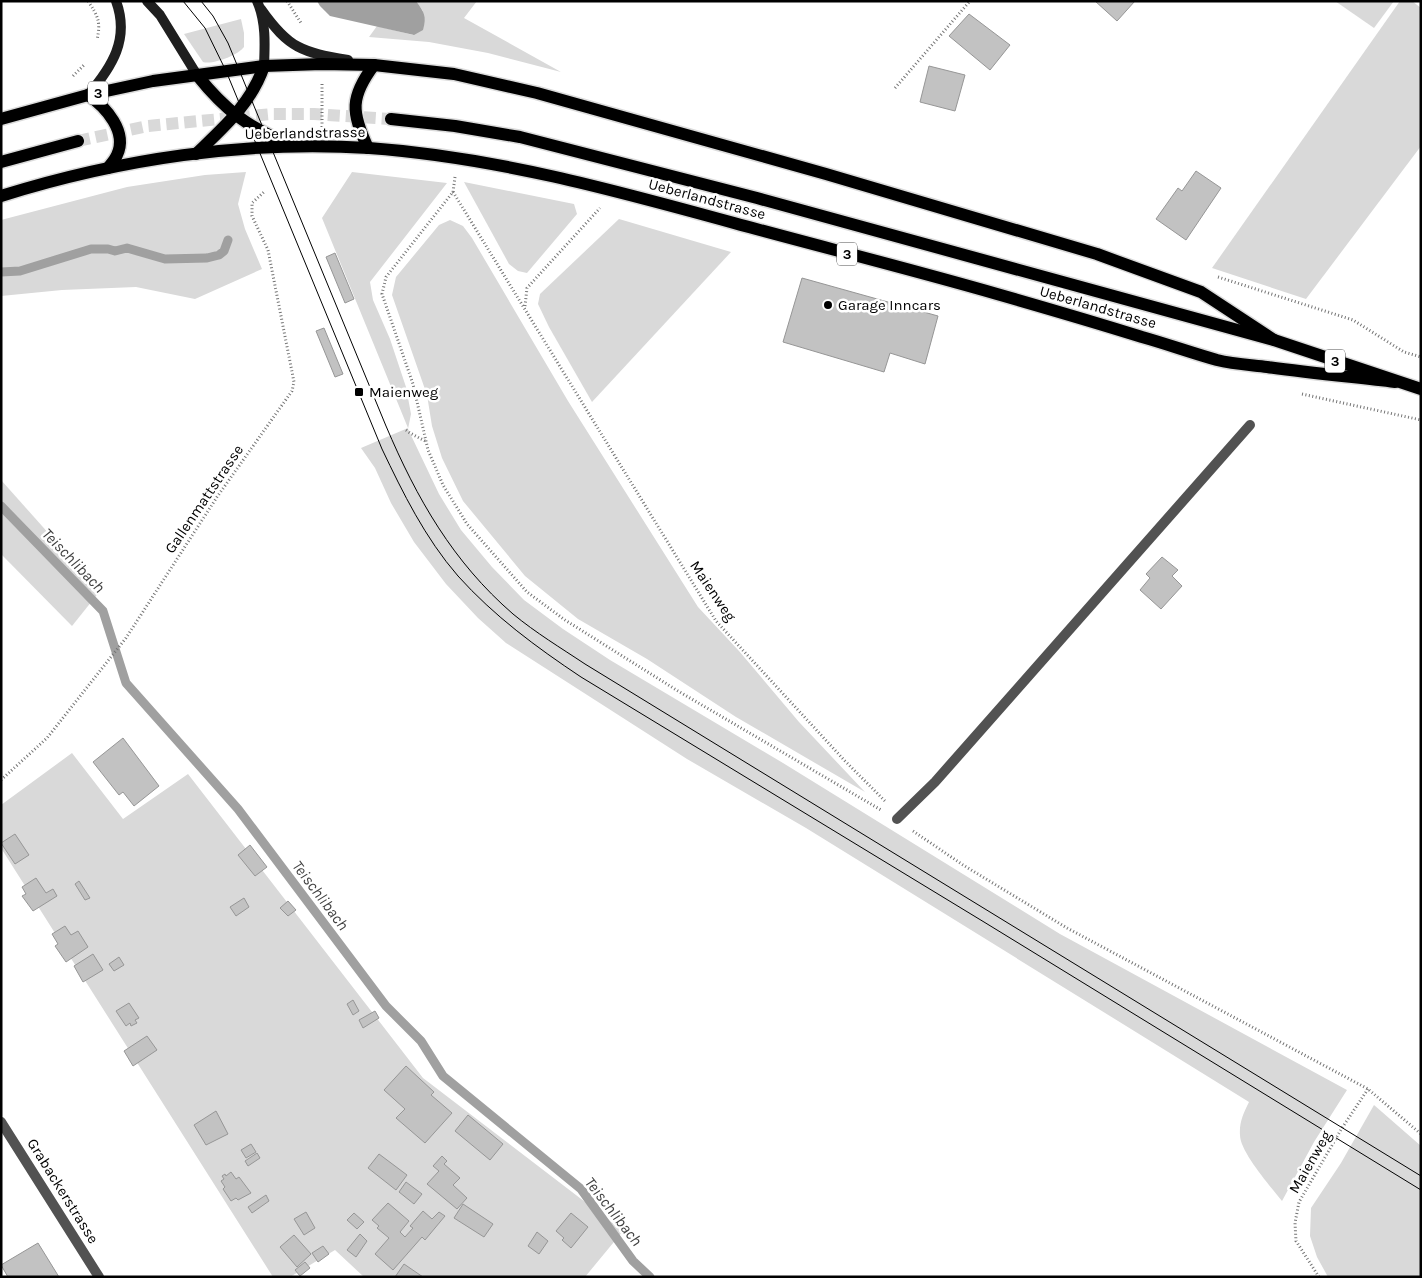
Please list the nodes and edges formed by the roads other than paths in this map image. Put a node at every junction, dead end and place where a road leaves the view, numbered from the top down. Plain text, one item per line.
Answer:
1 (116, 1) edge
2 (148, 1) edge
3 (259, 5) edge
4 (374, 65) junction
5 (264, 66) junction
6 (197, 75) junction
7 (88, 95) junction
8 (235, 115) junction
9 (1, 119) edge
10 (391, 119) tunnel mouth
11 (78, 141) tunnel mouth
12 (295, 146) junction
13 (368, 148) junction
14 (196, 154) junction
15 (1, 162) edge
16 (108, 168) junction
17 (1, 196) edge
18 (1274, 340) junction
19 (1395, 382) junction
20 (1421, 390) edge
21 (1250, 425) dead end
22 (897, 819) road end
23 (1, 1122) edge
24 (99, 1277) edge

1 - 7 main road
2 - 6 main road
3 - 4 main road
3 - 5 main road
4 - 5 main road, Ueberlandstrasse / 3
4 - 13 main road
4 - 18 main road, Ueberlandstrasse / 3
5 - 6 main road, Ueberlandstrasse / 3
5 - 8 main road
6 - 7 main road, Ueberlandstrasse / 3
6 - 8 main road
7 - 9 main road, Ueberlandstrasse / 3
7 - 16 main road
8 - 12 main road
8 - 14 main road
10 - 18 main road, Ueberlandstrasse / 3
11 - 15 main road
12 - 13 main road, Ueberlandstrasse / 3
12 - 14 main road, Ueberlandstrasse / 3
13 - 19 main road, Ueberlandstrasse / 3
14 - 16 main road, Ueberlandstrasse / 3
16 - 17 main road, Ueberlandstrasse / 3
18 - 19 main road, Ueberlandstrasse / 3
19 - 20 main road, Ueberlandstrasse / 3
21 - 22 street
23 - 24 street, Grabackerstrasse

